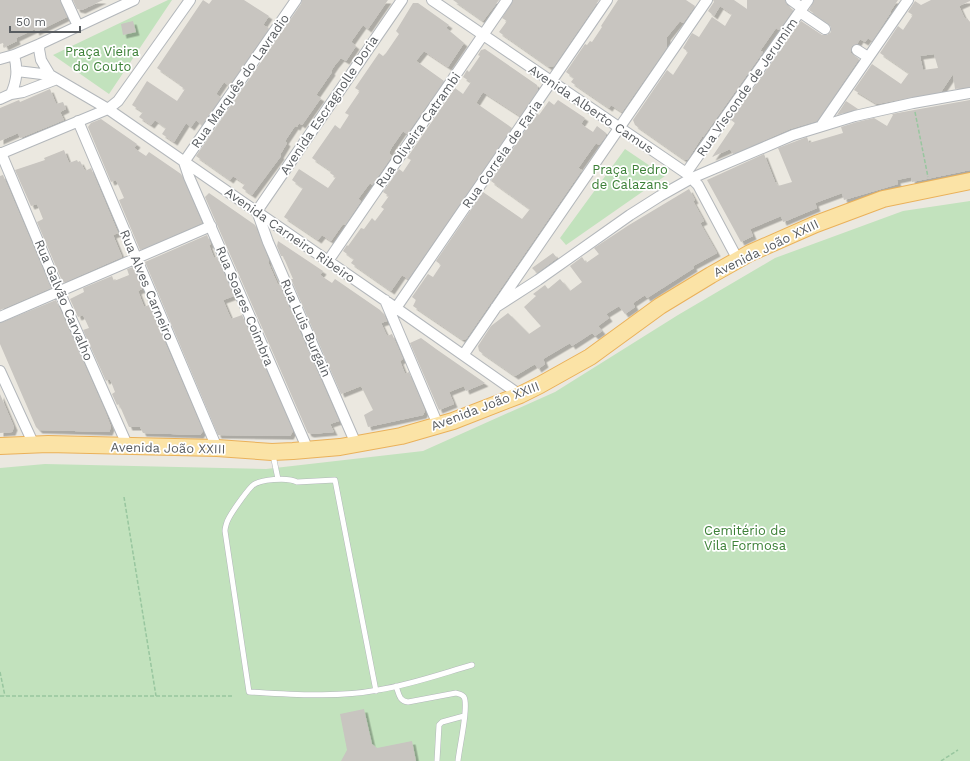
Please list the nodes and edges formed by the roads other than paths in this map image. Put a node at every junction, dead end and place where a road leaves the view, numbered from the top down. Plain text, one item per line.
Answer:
1 (66, 0) edge
2 (134, 0) edge
3 (190, 0) edge
4 (296, 0) edge
5 (402, 0) edge
6 (432, 0) edge
7 (508, 0) edge
8 (607, 0) edge
9 (707, 0) edge
10 (791, 0) edge
11 (908, 0) edge
12 (803, 7) edge
13 (78, 26) junction
14 (825, 29) dead end
15 (483, 35) junction
16 (40, 44) junction
17 (857, 50) dead end
18 (14, 55) junction
19 (868, 58) junction
20 (0, 59) edge
21 (17, 71) junction
22 (54, 77) junction
23 (552, 82) junction
24 (970, 93) edge
25 (11, 94) junction
26 (0, 99) edge
27 (108, 110) junction
28 (78, 121) junction
29 (821, 126) junction
30 (620, 128) junction
31 (0, 154) edge
32 (184, 162) junction
33 (689, 176) junction
34 (970, 181) edge
35 (257, 211) junction
36 (211, 226) junction
37 (135, 258) junction
38 (328, 260) junction
39 (738, 260) junction
40 (59, 291) junction
41 (385, 300) junction
42 (496, 307) junction
43 (396, 308) junction
44 (0, 317) edge
45 (464, 354) junction
46 (0, 371) edge
47 (520, 395) junction
48 (438, 425) junction
49 (356, 444) junction
50 (34, 445) junction
51 (0, 446) edge
52 (128, 447) junction
53 (217, 448) junction
54 (308, 450) junction
55 (272, 452) junction
56 (278, 479) junction
57 (472, 665) dead end
58 (396, 686) junction
59 (376, 691) junction
60 (464, 716) junction
61 (437, 761) edge
62 (458, 761) edge

1 - 13 street
2 - 13 street
3 - 27 street
4 - 32 street, Rua Marquês do Lavradio
5 - 35 street, Avenida Escragnolle Doria
6 - 15 street, Avenida Alberto Camus
7 - 15 street, Rua Oliveira Catrambi
8 - 23 street, Rua Correia de Faria
9 - 30 street
10 - 12 street
11 - 19 street
12 - 14 street
12 - 33 street, Rua Visconde de Jerumim
13 - 16 street
15 - 23 street, Avenida Alberto Camus
15 - 38 street, Rua Oliveira Catrambi
16 - 18 street
16 - 22 street
17 - 19 street
18 - 20 street
18 - 21 street
19 - 29 street
21 - 22 street, Avenida Carneiro Ribeiro
21 - 25 street
22 - 25 street
22 - 27 street, Avenida Carneiro Ribeiro
23 - 30 street, Avenida Alberto Camus
23 - 43 street, Rua Correia de Faria
24 - 29 street
25 - 26 street
27 - 28 street
27 - 32 street, Avenida Carneiro Ribeiro
28 - 31 street
28 - 37 street, Rua Alves Carneiro
29 - 33 street
30 - 33 street, Avenida Alberto Camus
30 - 42 street
31 - 40 street, Rua Galvão Carvalho
32 - 35 street, Avenida Carneiro Ribeiro
32 - 36 street, Rua Soares Coimbra
33 - 39 street, Avenida Alberto Camus
33 - 42 street
34 - 39 main road, Avenida João XXIII
35 - 38 street, Avenida Carneiro Ribeiro
35 - 49 street, Rua Luis Burgain
36 - 37 street
36 - 54 street, Rua Soares Coimbra
37 - 40 street
37 - 53 street, Rua Alves Carneiro
38 - 41 street, Avenida Carneiro Ribeiro
39 - 47 main road, Avenida João XXIII
40 - 44 street
40 - 52 street, Rua Galvão Carvalho
41 - 43 street, Avenida Carneiro Ribeiro
41 - 48 street
42 - 45 street
43 - 45 street, Avenida Carneiro Ribeiro
45 - 47 street, Avenida Carneiro Ribeiro
46 - 50 street
47 - 48 main road, Avenida João XXIII
48 - 49 main road, Avenida João XXIII
49 - 54 main road, Avenida João XXIII
50 - 51 main road, Avenida João XXIII
50 - 52 main road, Avenida João XXIII
52 - 53 main road, Avenida João XXIII
53 - 55 main road, Avenida João XXIII
54 - 55 main road, Avenida João XXIII
55 - 56 lane
56 - 59 lane
56 - 59 lane
57 - 58 lane
58 - 59 lane
58 - 60 lane
60 - 61 lane
60 - 62 lane

